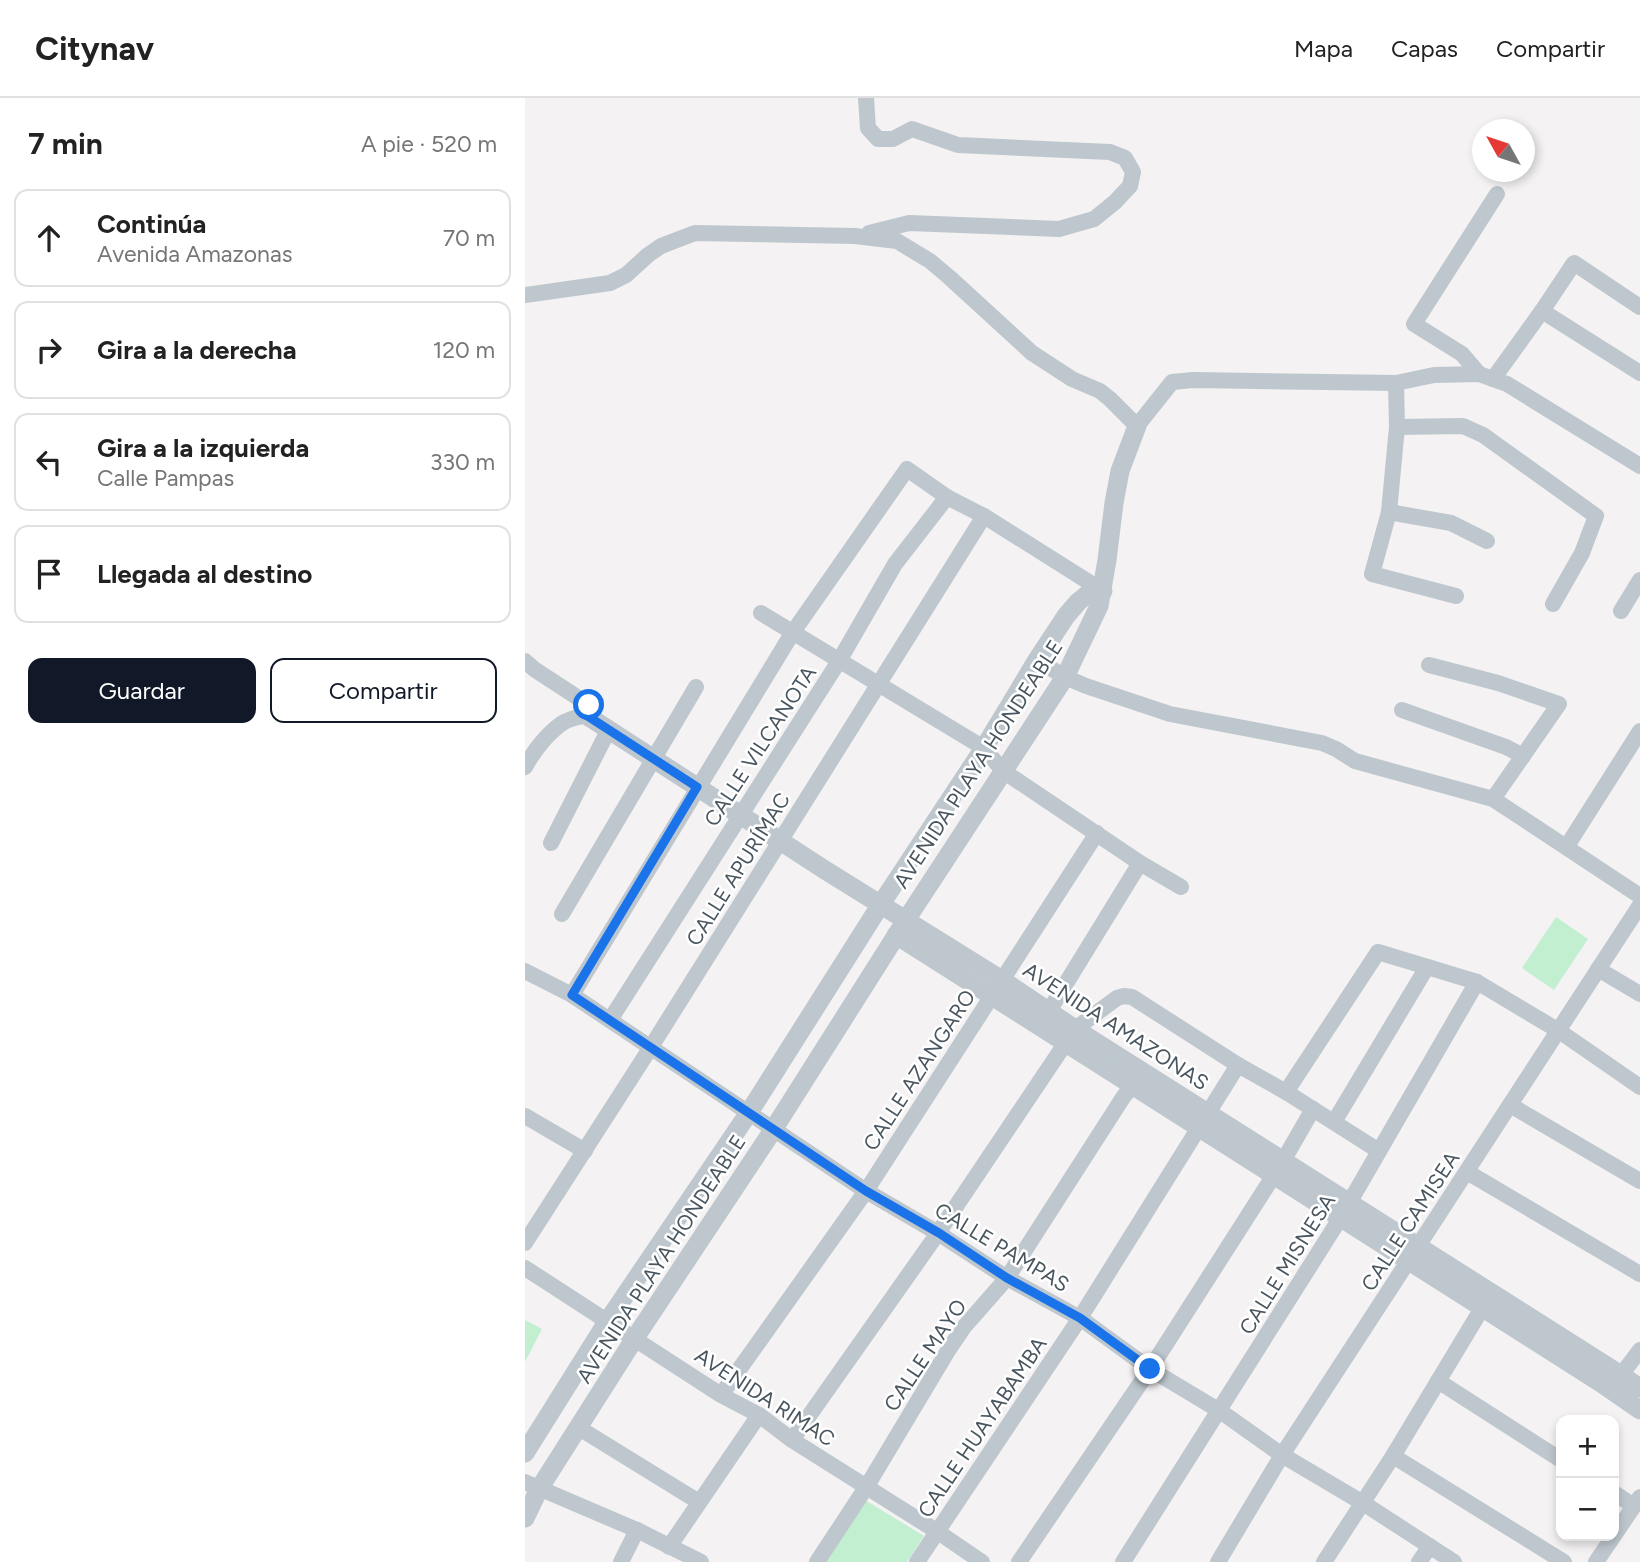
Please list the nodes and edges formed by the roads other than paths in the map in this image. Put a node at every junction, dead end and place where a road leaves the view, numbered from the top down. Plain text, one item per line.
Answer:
1 (866, 98) edge
2 (1497, 194) dead end
3 (855, 236) junction
4 (525, 295) edge
5 (1640, 307) edge
6 (1542, 311) junction
7 (1640, 373) edge
8 (1486, 377) junction
9 (1397, 383) junction
10 (1137, 426) junction
11 (1397, 427) junction
12 (1640, 466) edge
13 (947, 496) junction
14 (1389, 512) junction
15 (984, 516) junction
16 (1487, 541) dead end
17 (1640, 580) edge
18 (1103, 591) junction
19 (1456, 596) dead end
20 (1553, 604) dead end
21 (1621, 611) dead end
22 (761, 613) dead end
23 (793, 632) junction
24 (1037, 660) junction
25 (525, 661) edge
26 (839, 661) junction
27 (1429, 665) dead end
28 (1065, 677) junction
29 (879, 685) junction
30 (695, 687) dead end
31 (1402, 710) dead end
32 (586, 715) junction
33 (609, 729) junction
34 (1640, 732) edge
35 (984, 748) junction
36 (1523, 756) junction
37 (653, 758) junction
38 (525, 767) edge
39 (1003, 771) junction
40 (697, 787) junction
41 (1493, 799) junction
42 (741, 815) junction
43 (1097, 833) junction
44 (781, 841) junction
45 (551, 843) dead end
46 (1567, 846) junction
47 (1140, 863) junction
48 (1181, 887) dead end
49 (1640, 896) edge
50 (881, 904) junction
51 (1640, 905) edge
52 (562, 914) dead end
53 (901, 927) junction
54 (1427, 967) junction
55 (1598, 969) junction
56 (525, 971) edge
57 (1477, 982) junction
58 (997, 988) junction
59 (1640, 993) edge
60 (572, 995) junction
61 (1049, 1011) junction
62 (610, 1020) junction
63 (1559, 1031) junction
64 (1070, 1036) junction
65 (651, 1047) junction
66 (1238, 1065) junction
67 (1138, 1079) junction
68 (1640, 1087) edge
69 (1286, 1092) junction
70 (1510, 1105) junction
71 (1313, 1109) junction
72 (748, 1114) junction
73 (525, 1116) edge
74 (1203, 1120) junction
75 (1333, 1122) junction
76 (773, 1130) junction
77 (585, 1151) junction
78 (1380, 1151) junction
79 (1279, 1168) junction
80 (1467, 1172) junction
81 (1640, 1181) edge
82 (866, 1191) junction
83 (1345, 1210) junction
84 (939, 1233) junction
85 (525, 1243) edge
86 (1413, 1254) junction
87 (525, 1268) edge
88 (1640, 1275) edge
89 (1007, 1278) junction
90 (1486, 1300) junction
91 (1080, 1318) junction
92 (607, 1322) junction
93 (635, 1338) junction
94 (1640, 1350) edge
95 (1150, 1369) junction
96 (1621, 1374) junction
97 (1438, 1381) junction
98 (1601, 1383) junction
99 (1640, 1388) edge
100 (721, 1395) junction
101 (1640, 1410) edge
102 (1220, 1411) junction
103 (759, 1415) junction
104 (579, 1427) junction
105 (792, 1440) junction
106 (525, 1452) edge
107 (1282, 1455) junction
108 (1393, 1456) junction
109 (1556, 1457) edge
110 (532, 1485) edge
111 (867, 1486) junction
112 (1619, 1495) edge
113 (699, 1502) junction
114 (1637, 1502) edge
115 (1363, 1503) junction
116 (525, 1518) edge
117 (636, 1530) junction
118 (938, 1532) junction
119 (669, 1546) junction
120 (1430, 1546) junction
121 (621, 1562) edge
122 (701, 1562) edge
123 (817, 1562) edge
124 (917, 1562) edge
125 (982, 1562) edge
126 (1019, 1562) edge
127 (1123, 1562) edge
128 (1218, 1562) edge
129 (1324, 1562) edge
130 (1419, 1562) edge
131 (1454, 1562) edge
132 (1564, 1562) edge
133 (1596, 1562) edge

1 - 3 street
2 - 8 street
3 - 4 street
3 - 10 street
5 - 6 street
6 - 7 street
6 - 8 street
8 - 9 street
8 - 12 street
9 - 10 street
9 - 11 street
10 - 18 street
11 - 14 street
11 - 20 street
13 - 15 street
13 - 23 street
13 - 26 street, CALLE VILCANOTA
14 - 16 street
14 - 19 street
15 - 18 street
15 - 29 street, CALLE APURÍMAC
17 - 21 street
18 - 24 street, AVENIDA PLAYA HONDEABLE
18 - 28 street, AVENIDA PLAYA HONDEABLE
22 - 23 street
23 - 26 street
23 - 40 street
24 - 28 street
24 - 35 street, AVENIDA PLAYA HONDEABLE
25 - 32 street
26 - 29 street
26 - 42 street, CALLE VILCANOTA
27 - 36 street
28 - 39 street, AVENIDA PLAYA HONDEABLE
28 - 41 street
29 - 35 street
29 - 44 street, CALLE APURÍMAC
30 - 37 street
31 - 36 street
32 - 33 street, AVENIDA AMAZONAS
32 - 38 street
33 - 37 street, AVENIDA AMAZONAS
33 - 45 street
34 - 46 street
35 - 39 street
35 - 50 street, AVENIDA PLAYA HONDEABLE
36 - 41 street
37 - 40 street, AVENIDA AMAZONAS
37 - 52 street
39 - 43 street
39 - 53 street, AVENIDA PLAYA HONDEABLE
40 - 42 street, AVENIDA AMAZONAS
40 - 60 street
41 - 46 street
42 - 44 street, AVENIDA AMAZONAS
42 - 62 street, CALLE VILCANOTA
43 - 47 street
43 - 58 street, CALLE AZANGARO
44 - 50 street, AVENIDA AMAZONAS
44 - 65 street, CALLE APURÍMAC
46 - 49 street
47 - 48 street
47 - 61 street
50 - 53 street, AVENIDA AMAZONAS
50 - 72 street, AVENIDA PLAYA HONDEABLE
51 - 55 street, CALLE CAMISEA
53 - 58 street, AVENIDA AMAZONAS
53 - 76 street, AVENIDA PLAYA HONDEABLE
54 - 57 street
54 - 69 street
54 - 75 street
55 - 59 street
55 - 63 street, CALLE CAMISEA
56 - 60 street, CALLE PAMPAS
57 - 63 street
57 - 78 street, CALLE MISNESA
58 - 61 street, AVENIDA AMAZONAS
58 - 64 street, AVENIDA AMAZONAS
58 - 82 street, CALLE AZANGARO
60 - 62 street, CALLE PAMPAS
61 - 64 street, AVENIDA AMAZONAS
62 - 65 street, CALLE PAMPAS
63 - 68 street
63 - 70 street, CALLE CAMISEA
64 - 66 street
64 - 67 street, AVENIDA AMAZONAS
64 - 84 street
65 - 72 street, CALLE PAMPAS
65 - 77 street, CALLE APURÍMAC
66 - 69 street
66 - 74 street, CALLE HUAYABAMBA
67 - 74 street, AVENIDA AMAZONAS
67 - 89 street, CALLE MAYO
69 - 71 street
70 - 80 street, CALLE CAMISEA
70 - 81 street
71 - 75 street
71 - 79 street
72 - 76 street, CALLE PAMPAS
72 - 92 street, AVENIDA PLAYA HONDEABLE
73 - 77 street
74 - 79 street, AVENIDA AMAZONAS
74 - 91 street, CALLE HUAYABAMBA
75 - 78 street
76 - 82 street, CALLE PAMPAS
76 - 93 street, AVENIDA PLAYA HONDEABLE
77 - 85 street, CALLE APURÍMAC
78 - 83 street, CALLE MISNESA
79 - 83 street, AVENIDA AMAZONAS
79 - 95 street
80 - 86 street, CALLE CAMISEA
80 - 88 street
82 - 84 street, CALLE PAMPAS
82 - 100 street, CALLE AZANGARO
83 - 86 street, AVENIDA AMAZONAS
83 - 102 street, CALLE MISNESA
84 - 89 street, CALLE PAMPAS
84 - 105 street
86 - 90 street, AVENIDA AMAZONAS
86 - 107 street, CALLE CAMISEA
87 - 92 street, AVENIDA RIMAC
89 - 91 street, CALLE PAMPAS
89 - 111 street, CALLE MAYO
90 - 96 street, AVENIDA AMAZONAS
90 - 97 street
90 - 98 street, AVENIDA AMAZONAS
91 - 95 street, CALLE PAMPAS
91 - 118 street, CALLE HUAYABAMBA
92 - 93 street, AVENIDA RIMAC
92 - 106 street, AVENIDA PLAYA HONDEABLE
93 - 100 street, AVENIDA RIMAC
93 - 104 street, AVENIDA PLAYA HONDEABLE
94 - 96 street
95 - 102 street, CALLE PAMPAS
95 - 126 street
96 - 98 street
96 - 99 street, AVENIDA AMAZONAS
97 - 108 street
97 - 109 street
98 - 101 street, AVENIDA AMAZONAS
100 - 103 street, AVENIDA RIMAC
102 - 107 street, CALLE PAMPAS
102 - 127 street, CALLE MISNESA
103 - 105 street, AVENIDA RIMAC
103 - 113 street
104 - 110 street, AVENIDA PLAYA HONDEABLE
104 - 113 street
105 - 111 street, AVENIDA RIMAC
107 - 115 street, CALLE PAMPAS
107 - 128 street, CALLE CAMISEA
108 - 115 street
108 - 132 street
110 - 116 street, AVENIDA PLAYA HONDEABLE
110 - 117 street
111 - 118 street, AVENIDA RIMAC
111 - 123 street, CALLE MAYO
112 - 114 street
113 - 119 street
114 - 133 street
115 - 120 street, CALLE PAMPAS
115 - 129 street
117 - 119 street
117 - 121 street
118 - 124 street, CALLE HUAYABAMBA
118 - 125 street, AVENIDA RIMAC
119 - 122 street
120 - 130 street
120 - 131 street, CALLE PAMPAS

